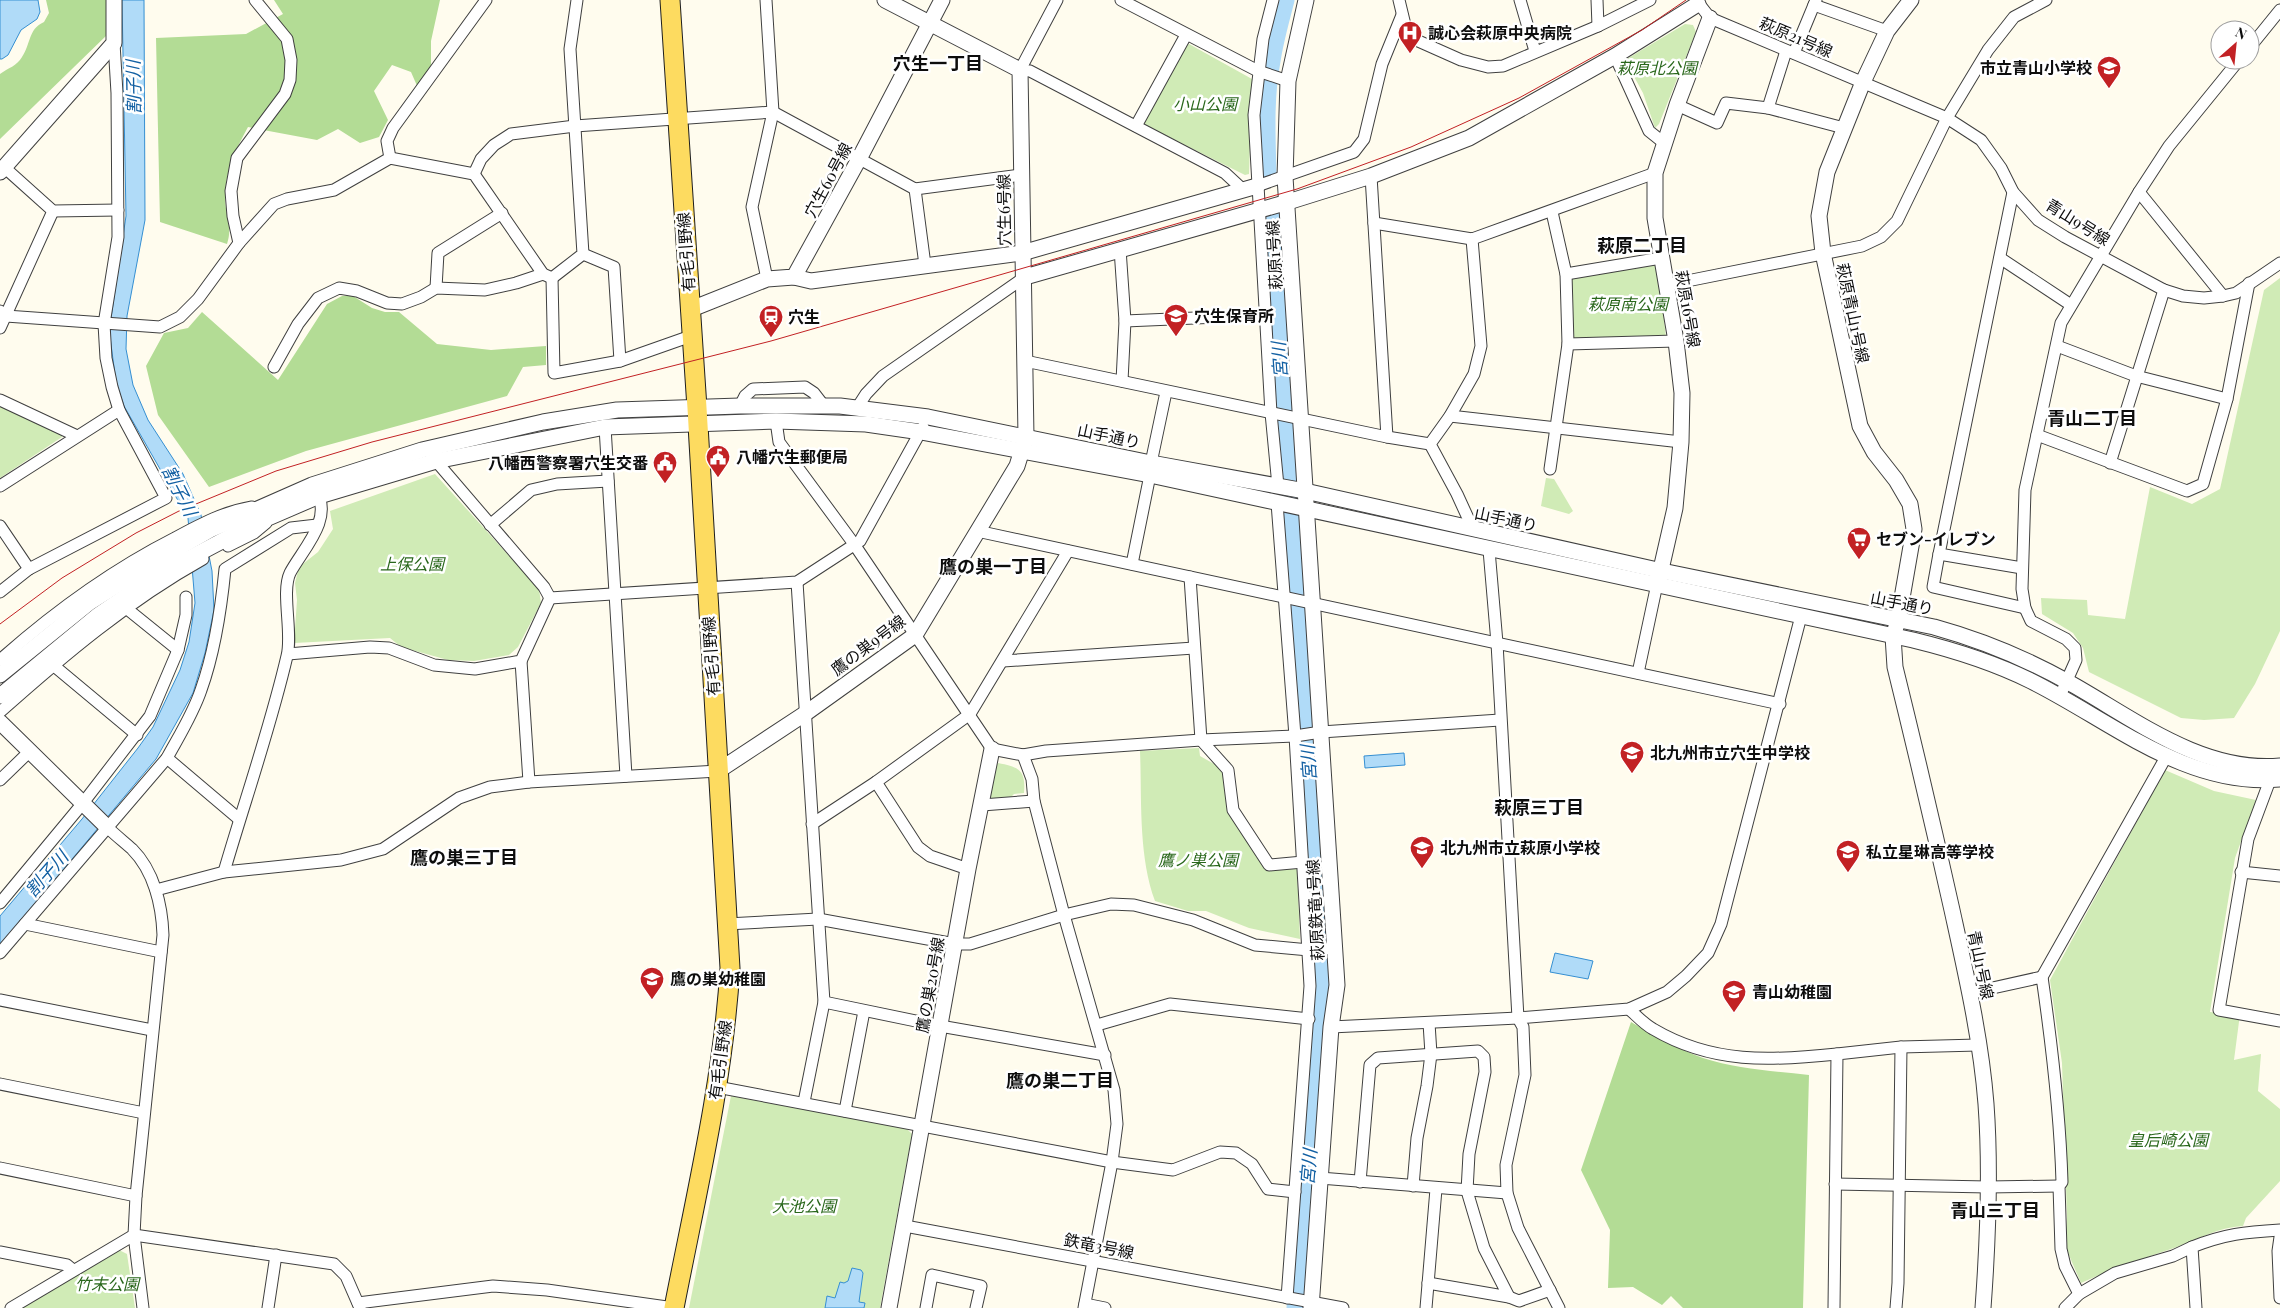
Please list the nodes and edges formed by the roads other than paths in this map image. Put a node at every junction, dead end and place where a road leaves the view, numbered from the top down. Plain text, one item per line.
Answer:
1 (114, 0) edge
2 (255, 0) edge
3 (486, 0) edge
4 (576, 0) edge
5 (670, 0) edge
6 (766, 0) edge
7 (885, 0) edge
8 (942, 0) edge
9 (1057, 0) edge
10 (1120, 0) edge
11 (1273, 0) edge
12 (1306, 0) edge
13 (1399, 0) edge
14 (1520, 0) edge
15 (1597, 0) edge
16 (1650, 0) edge
17 (1911, 0) edge
18 (2046, 0) edge
19 (1697, 2) edge
20 (1815, 2) edge
21 (2280, 10) edge
22 (1402, 15) junction
23 (1710, 18) junction
24 (929, 24) junction
25 (1598, 26) junction
26 (1887, 30) junction
27 (1186, 34) junction
28 (2260, 34) edge
29 (114, 43) junction
30 (1535, 51) junction
31 (1790, 52) junction
32 (1615, 56) junction
33 (1020, 70) junction
34 (2231, 70) edge
35 (1258, 71) junction
36 (1288, 80) junction
37 (1863, 82) junction
38 (1676, 105) junction
39 (1768, 108) junction
40 (773, 112) junction
41 (1947, 118) junction
42 (677, 119) junction
43 (575, 126) junction
44 (1136, 126) junction
45 (1844, 128) junction
46 (1664, 143) junction
47 (390, 158) junction
48 (859, 159) junction
49 (2, 170) edge
50 (1655, 173) junction
51 (474, 174) junction
52 (1020, 175) junction
53 (1371, 176) junction
54 (1285, 177) junction
55 (1257, 186) junction
56 (915, 189) junction
57 (1240, 190) junction
58 (2013, 192) junction
59 (2139, 192) junction
60 (1288, 202) junction
61 (118, 210) junction
62 (1259, 210) junction
63 (53, 211) junction
64 (1552, 212) junction
65 (502, 213) junction
66 (1374, 223) junction
67 (1472, 239) junction
68 (239, 243) junction
69 (1120, 249) junction
70 (1022, 253) junction
71 (1823, 253) junction
72 (584, 254) junction
73 (2101, 256) junction
74 (1661, 258) junction
75 (2000, 258) junction
76 (2280, 263) edge
77 (925, 264) junction
78 (1566, 274) junction
79 (548, 276) junction
80 (1025, 277) junction
81 (794, 278) junction
82 (767, 279) junction
83 (2249, 283) junction
84 (1666, 284) junction
85 (436, 288) junction
86 (2164, 290) junction
87 (2223, 296) junction
88 (2071, 306) junction
89 (689, 310) junction
90 (3, 313) edge
91 (1265, 315) junction
92 (1125, 321) junction
93 (109, 325) junction
94 (0, 328) edge
95 (691, 336) junction
96 (1676, 341) junction
97 (1568, 344) junction
98 (2056, 346) junction
99 (620, 361) junction
100 (1025, 361) junction
101 (274, 367) dead end
102 (2136, 376) junction
103 (1122, 381) junction
104 (1166, 392) junction
105 (2227, 399) junction
106 (0, 400) edge
107 (857, 408) junction
108 (119, 410) junction
109 (1274, 414) junction
110 (696, 416) junction
111 (1450, 416) junction
112 (928, 417) junction
113 (1298, 418) junction
114 (776, 421) junction
115 (605, 427) junction
116 (1556, 428) junction
117 (921, 432) junction
118 (2037, 435) junction
119 (77, 436) junction
120 (1387, 438) junction
121 (1681, 442) junction
122 (1430, 444) junction
123 (1024, 445) junction
124 (436, 461) junction
125 (2110, 463) junction
126 (1150, 469) junction
127 (1550, 469) dead end
128 (608, 481) junction
129 (0, 486) edge
130 (1280, 487) junction
131 (1303, 490) junction
132 (316, 491) junction
133 (1280, 504) junction
134 (272, 508) junction
135 (1304, 509) junction
136 (250, 518) junction
137 (317, 525) junction
138 (490, 525) junction
139 (0, 526) edge
140 (1473, 529) junction
141 (977, 531) junction
142 (854, 544) junction
143 (1488, 550) junction
144 (1068, 551) junction
145 (1939, 554) junction
146 (1132, 564) junction
147 (2022, 568) junction
148 (29, 569) junction
149 (1190, 577) junction
150 (1659, 578) junction
151 (797, 582) junction
152 (706, 589) junction
153 (0, 592) edge
154 (614, 594) junction
155 (186, 597) dead end
156 (550, 598) junction
157 (1287, 598) junction
158 (1307, 602) junction
159 (126, 608) junction
160 (2025, 608) junction
161 (1801, 616) junction
162 (1898, 621) junction
163 (915, 635) junction
164 (1893, 636) junction
165 (1497, 643) junction
166 (1194, 648) junction
167 (178, 650) junction
168 (288, 654) junction
169 (0, 660) edge
170 (521, 661) junction
171 (1003, 661) junction
172 (53, 664) junction
173 (1638, 673) junction
174 (0, 675) edge
175 (2067, 682) junction
176 (0, 696) edge
177 (2060, 696) junction
178 (1780, 704) junction
179 (0, 712) edge
180 (806, 713) junction
181 (970, 714) junction
182 (1500, 720) junction
183 (0, 722) edge
184 (1318, 733) junction
185 (138, 735) junction
186 (1295, 736) junction
187 (1201, 740) junction
188 (992, 749) junction
189 (30, 750) junction
190 (1023, 756) junction
191 (2166, 757) junction
192 (167, 758) junction
193 (718, 771) junction
194 (2275, 773) edge
195 (626, 776) junction
196 (0, 780) edge
197 (529, 782) junction
198 (876, 782) junction
199 (1034, 800) junction
200 (85, 805) junction
201 (982, 805) junction
202 (239, 819) junction
203 (812, 824) junction
204 (107, 827) junction
205 (1303, 862) junction
206 (968, 869) junction
207 (224, 872) junction
208 (2241, 872) junction
209 (2280, 876) edge
210 (156, 890) junction
211 (0, 903) edge
212 (1064, 915) junction
213 (818, 919) junction
214 (25, 924) junction
215 (727, 924) junction
216 (955, 944) junction
217 (1323, 949) junction
218 (161, 952) junction
219 (0, 953) edge
220 (2042, 977) junction
221 (1970, 994) junction
222 (0, 1000) edge
223 (824, 1002) junction
224 (1629, 1009) junction
225 (864, 1010) junction
226 (1518, 1018) junction
227 (1309, 1019) junction
228 (2280, 1021) edge
229 (1429, 1023) junction
230 (1097, 1025) junction
231 (940, 1026) junction
232 (1331, 1027) junction
233 (152, 1030) junction
234 (1978, 1045) junction
235 (1901, 1047) junction
236 (1431, 1054) junction
237 (1837, 1054) junction
238 (1105, 1055) junction
239 (0, 1084) edge
240 (717, 1086) junction
241 (804, 1102) junction
242 (845, 1111) junction
243 (144, 1113) junction
244 (922, 1125) junction
245 (1112, 1162) junction
246 (0, 1168) edge
247 (1320, 1178) junction
248 (1360, 1182) junction
249 (1835, 1184) junction
250 (1900, 1185) junction
251 (1413, 1186) junction
252 (2059, 1186) junction
253 (1988, 1187) junction
254 (1436, 1189) junction
255 (1467, 1191) junction
256 (1295, 1192) junction
257 (1507, 1193) junction
258 (136, 1196) junction
259 (905, 1226) junction
260 (2280, 1230) edge
261 (134, 1234) junction
262 (2280, 1237) edge
263 (2192, 1247) junction
264 (0, 1252) edge
265 (276, 1255) junction
266 (1094, 1261) junction
267 (73, 1270) junction
268 (1428, 1283) junction
269 (1550, 1290) junction
270 (2079, 1294) junction
271 (1509, 1297) junction
272 (1287, 1298) junction
273 (2280, 1298) edge
274 (359, 1305) edge
275 (1311, 1305) edge
276 (1085, 1306) edge
277 (11, 1308) edge
278 (143, 1308) edge
279 (268, 1308) edge
280 (674, 1308) edge
281 (889, 1308) edge
282 (926, 1308) edge
283 (976, 1308) edge
284 (1104, 1308) edge
285 (1343, 1308) edge
286 (1426, 1308) edge
287 (1559, 1308) edge
288 (1834, 1308) edge
289 (1896, 1308) edge
290 (1983, 1308) edge
291 (2065, 1308) edge
292 (2196, 1308) edge

1 - 29 street
2 - 68 street
3 - 47 street
4 - 43 street
5 - 42 main road, 有毛引野線
6 - 40 street
7 - 24 street
8 - 24 street, 穴生60号線
9 - 33 street
10 - 27 street
11 - 35 street
12 - 36 street, 萩原1号線
13 - 22 street
14 - 30 street
15 - 25 street
16 - 25 street
17 - 26 street, 萩原青山1号線
18 - 41 street
19 - 23 street, 萩原21号線
19 - 32 street
20 - 26 street
20 - 31 street
21 - 28 street
22 - 30 street
22 - 54 street
23 - 31 street, 萩原21号線
23 - 38 street, 萩原16号線
24 - 33 street
24 - 48 street, 穴生60号線
25 - 30 street
26 - 37 street, 萩原青山1号線
27 - 35 street
27 - 44 street
29 - 49 street
29 - 61 street
31 - 37 street, 萩原21号線
31 - 39 street
32 - 46 street
32 - 53 street
33 - 44 street
33 - 52 street, 穴生6号線
34 - 59 street
35 - 36 street
35 - 55 street
36 - 54 street, 萩原1号線
37 - 41 street, 青山9号線
37 - 45 street, 萩原青山1号線
38 - 39 street
38 - 46 street, 萩原16号線
39 - 45 street
40 - 42 street
40 - 48 street
40 - 82 street
41 - 58 street, 青山9号線
41 - 71 street
42 - 43 street
42 - 89 main road, 有毛引野線
43 - 51 street
43 - 72 street
44 - 57 street
45 - 71 street, 萩原青山1号線
46 - 50 street, 萩原16号線
47 - 51 street
47 - 68 street
48 - 56 street
48 - 81 street, 穴生60号線
49 - 63 street
50 - 64 street
50 - 74 street, 萩原16号線
51 - 65 street
52 - 56 street
52 - 70 street, 穴生6号線
53 - 60 street
53 - 66 street
54 - 55 street
54 - 60 street, 萩原1号線
55 - 57 street
55 - 62 street
56 - 77 street
57 - 70 street
58 - 73 street, 青山9号線
58 - 75 street
59 - 73 street
59 - 87 street
60 - 62 street
60 - 113 street, 萩原1号線
61 - 63 street
61 - 93 street
62 - 69 street
62 - 91 street
63 - 90 street
64 - 67 street
64 - 78 street
65 - 79 street
65 - 85 street
66 - 67 street
66 - 120 street
67 - 111 street
68 - 93 street
69 - 80 street
69 - 92 street
70 - 77 street
70 - 80 street, 穴生6号線
71 - 84 street
71 - 162 street, 萩原青山1号線
72 - 79 street
72 - 99 street
73 - 86 street, 青山9号線
73 - 88 street
74 - 78 street
74 - 84 street, 萩原16号線
75 - 88 street
75 - 145 street
76 - 83 street, 青山9号線
77 - 81 street
78 - 97 street
79 - 85 street
79 - 99 street
80 - 100 street, 穴生6号線
80 - 107 street
81 - 82 street
82 - 89 street
83 - 87 street, 青山9号線
83 - 105 street
84 - 96 street, 萩原16号線
85 - 101 street
86 - 87 street, 青山9号線
86 - 102 street
88 - 98 street
89 - 95 main road, 有毛引野線
90 - 93 street
90 - 94 street
91 - 92 street
91 - 109 street
92 - 103 street
93 - 108 street
95 - 99 street
95 - 110 main road, 有毛引野線
96 - 97 street
96 - 121 street, 萩原16号線
97 - 116 street
98 - 102 street
98 - 118 street
100 - 103 street
100 - 123 street, 穴生6号線
102 - 105 street
102 - 125 street
103 - 104 street
104 - 109 street
104 - 126 street
105 - 125 street
106 - 119 street
107 - 110 street, 山手通り
107 - 112 street, 山手通り
108 - 119 street
108 - 148 street
109 - 113 street
109 - 130 street
110 - 114 street, 山手通り
110 - 115 street
110 - 132 street
110 - 152 main road, 有毛引野線
111 - 116 street
111 - 122 street
112 - 117 street
112 - 123 street, 山手通り
113 - 120 street
113 - 131 street, 萩原1号線
114 - 117 street, 山手通り
114 - 142 street
115 - 124 street
115 - 128 street
116 - 121 street
116 - 127 street
117 - 123 street, 山手通り
117 - 142 street
118 - 125 street
118 - 147 street
119 - 129 street
120 - 122 street
121 - 150 street, 萩原16号線
122 - 140 street
123 - 126 street, 山手通り
123 - 141 street, 鷹の巣9号線
124 - 132 street
124 - 138 street
126 - 130 street, 山手通り
126 - 133 street, 山手通り
126 - 146 street
128 - 138 street
128 - 154 street
130 - 131 street, 山手通り
131 - 135 street, 萩原1号線
131 - 140 street, 山手通り
132 - 134 street
132 - 137 street
133 - 135 street, 山手通り
133 - 157 street
134 - 136 street
134 - 159 street
134 - 169 street
135 - 143 street, 山手通り
135 - 158 street, 萩原鉄竜1号線
136 - 174 street
136 - 176 street
137 - 168 street
137 - 192 street
138 - 156 street
139 - 148 street
140 - 150 street, 山手通り
141 - 144 street
141 - 163 street, 鷹の巣9号線
142 - 151 street
142 - 163 street
143 - 150 street, 山手通り
143 - 165 street
144 - 146 street
144 - 171 street
145 - 147 street
145 - 160 street
146 - 149 street
147 - 160 street
148 - 153 street
149 - 157 street
149 - 166 street
150 - 161 street, 山手通り
150 - 162 street, 山手通り
150 - 173 street
151 - 152 street
151 - 180 street
152 - 154 street
152 - 193 main road, 有毛引野線
154 - 156 street
154 - 195 street
155 - 167 street
156 - 170 street
157 - 158 street
157 - 186 street
158 - 165 street
158 - 184 street, 萩原鉄竜1号線
159 - 167 street
159 - 172 street
160 - 175 street
161 - 164 street, 山手通り
161 - 178 street
162 - 164 street, 萩原青山1号線
162 - 175 street, 山手通り
163 - 180 street, 鷹の巣9号線
163 - 181 street
164 - 177 street, 山手通り
164 - 221 street, 青山1号線
165 - 173 street
165 - 182 street
166 - 171 street
166 - 187 street
167 - 185 street
168 - 170 street
168 - 202 street
170 - 197 street
171 - 181 street
172 - 179 street
172 - 185 street
173 - 178 street
175 - 177 street
175 - 194 street, 山手通り
177 - 191 street, 山手通り
178 - 224 street
180 - 193 street, 鷹の巣9号線
180 - 203 street
181 - 188 street
181 - 198 street
182 - 184 street
182 - 226 street
183 - 189 street
184 - 186 street
184 - 217 street, 萩原鉄竜1号線
185 - 200 street
186 - 187 street
186 - 205 street
187 - 190 street
187 - 205 street
188 - 190 street
188 - 201 street, 鷹の巣20号線
189 - 196 street
189 - 200 street
190 - 199 street
191 - 194 street, 山手通り
191 - 220 street
192 - 202 street
192 - 204 street
193 - 195 street
193 - 215 main road, 有毛引野線
194 - 208 street
195 - 197 street
197 - 207 street
198 - 203 street
198 - 206 street
199 - 201 street
199 - 212 street
200 - 204 street
200 - 211 street
201 - 206 street, 鷹の巣20号線
202 - 207 street
203 - 213 street
204 - 210 street
204 - 214 street
205 - 217 street
206 - 216 street, 鷹の巣20号線
207 - 210 street
208 - 209 street
208 - 228 street
210 - 218 street
212 - 216 street
212 - 217 street
212 - 230 street
213 - 215 street
213 - 216 street
213 - 223 street
214 - 218 street
214 - 219 street
215 - 240 main road, 有毛引野線
216 - 231 street, 鷹の巣20号線
217 - 227 street
217 - 232 street, 萩原鉄竜1号線
218 - 233 street
220 - 221 street
220 - 252 street
221 - 234 street, 青山1号線
222 - 233 street
223 - 225 street
223 - 241 street
224 - 226 street
224 - 237 street
225 - 231 street
225 - 242 street
226 - 229 street
226 - 257 street
227 - 230 street
227 - 256 street
229 - 232 street
229 - 236 street
230 - 238 street
231 - 238 street
231 - 244 street, 鷹の巣20号線
232 - 247 street, 萩原鉄竜1号線
233 - 243 street
234 - 235 street
234 - 253 street, 青山1号線
235 - 237 street
235 - 250 street
236 - 248 street
236 - 251 street
236 - 255 street
237 - 249 street
238 - 245 street
239 - 243 street
240 - 241 street
240 - 280 main road, 有毛引野線
241 - 242 street
242 - 244 street
243 - 258 street
244 - 245 street
244 - 259 street, 鷹の巣20号線
245 - 256 street
245 - 266 street
246 - 258 street
247 - 248 street
247 - 275 street, 萩原鉄竜1号線
248 - 251 street
249 - 250 street
249 - 288 street
250 - 253 street
250 - 289 street
251 - 254 street
252 - 253 street
252 - 270 street
253 - 290 street, 青山1号線
254 - 255 street
254 - 268 street
255 - 257 street
255 - 271 street
256 - 272 street
257 - 269 street
258 - 261 street
259 - 266 street, 鉄竜3号線
259 - 281 street, 鷹の巣20号線
260 - 263 street
261 - 265 street
261 - 267 street
261 - 278 street
262 - 273 street
263 - 270 street
263 - 292 street
264 - 267 street
265 - 274 street
265 - 279 street
266 - 272 street, 鉄竜3号線
266 - 276 street
267 - 277 street
268 - 271 street
268 - 286 street
269 - 271 street
269 - 287 street
270 - 291 street
272 - 275 street, 鉄竜3号線
274 - 280 street
275 - 285 street, 鉄竜3号線
276 - 284 street
282 - 283 street

